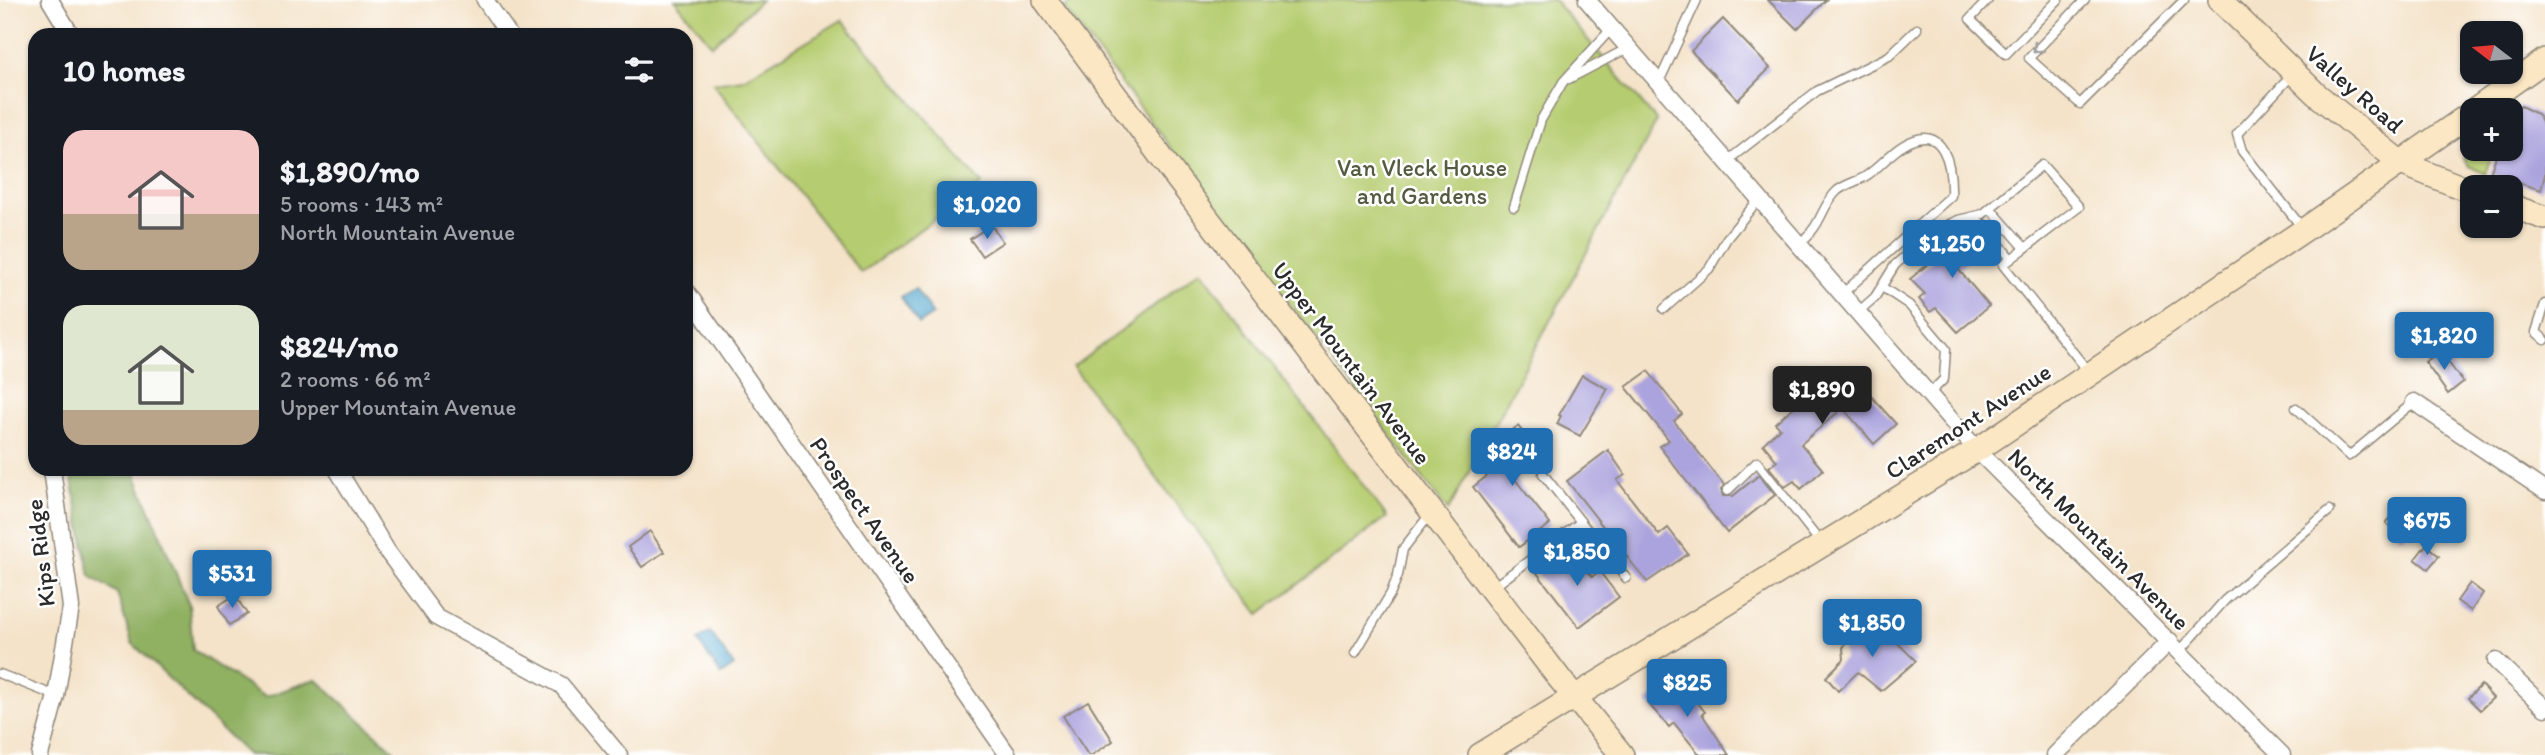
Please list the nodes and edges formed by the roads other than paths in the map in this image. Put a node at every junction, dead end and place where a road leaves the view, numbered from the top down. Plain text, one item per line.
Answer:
1 (50, 0) edge
2 (485, 0) edge
3 (1045, 0) edge
4 (1587, 0) edge
5 (1697, 0) edge
6 (1988, 0) edge
7 (2058, 0) edge
8 (2085, 0) edge
9 (2184, 0) edge
10 (2220, 0) edge
11 (67, 28) edge
12 (504, 28) edge
13 (1612, 28) junction
14 (1917, 29) dead end
15 (1628, 48) junction
16 (2545, 60) edge
17 (2294, 73) junction
18 (1563, 82) junction
19 (1659, 82) junction
20 (2492, 98) edge
21 (2460, 121) edge
22 (1727, 161) junction
23 (2401, 163) junction
24 (2460, 186) edge
25 (1759, 199) junction
26 (1514, 207) dead end
27 (1990, 208) junction
28 (2523, 210) edge
29 (1972, 217) junction
30 (2545, 218) edge
31 (2304, 230) junction
32 (1799, 245) junction
33 (2025, 248) junction
34 (2011, 259) junction
35 (1882, 287) junction
36 (1842, 294) junction
37 (693, 301) edge
38 (2545, 304) edge
39 (1664, 309) dead end
40 (1857, 313) junction
41 (2545, 340) edge
42 (2090, 373) junction
43 (1928, 395) junction
44 (2414, 402) joint
45 (2296, 408) dead end
46 (1977, 450) junction
47 (1543, 474) dead end
48 (53, 476) edge
49 (341, 476) edge
50 (1727, 491) dead end
51 (2545, 491) edge
52 (2330, 510) dead end
53 (1432, 512) junction
54 (1581, 522) junction
55 (1822, 544) junction
56 (1626, 578) dead end
57 (1492, 588) junction
58 (2175, 646) junction
59 (1355, 653) dead end
60 (2496, 661) dead end
61 (0, 674) edge
62 (57, 696) junction
63 (1575, 697) junction
64 (2545, 708) edge
65 (40, 755) edge
66 (619, 755) edge
67 (1007, 755) edge
68 (1480, 755) edge
69 (1622, 755) edge
70 (2054, 755) edge
71 (2282, 755) edge

1 - 11 street
2 - 12 street
3 - 53 street, Upper Mountain Avenue
4 - 13 street, North Mountain Avenue
5 - 19 lane
6 - 7 lane
8 -> 9 lane
10 - 17 street, Valley Road
13 - 15 street, North Mountain Avenue
13 - 18 lane
14 - 22 lane
15 - 18 lane
15 - 19 street, North Mountain Avenue
16 - 20 street, Claremont Avenue
17 - 23 street, Valley Road
17 - 31 lane
18 - 26 lane
19 - 22 street, North Mountain Avenue
21 - 23 street, Claremont Avenue
22 - 25 street, North Mountain Avenue
23 - 24 street, Valley Road
23 - 31 street, Claremont Avenue
25 - 32 street, North Mountain Avenue
25 - 39 lane
27 - 29 lane
27 - 33 lane
27 - 33 lane
28 - 30 street
29 - 34 lane
29 - 35 lane
31 - 42 street, Claremont Avenue
32 - 36 street, North Mountain Avenue
32 - 36 lane
33 - 34 lane
34 - 42 lane
35 - 40 lane
35 - 43 lane
36 - 40 street, North Mountain Avenue
37 - 67 street, Prospect Avenue
38 - 41 lane
40 - 43 street, North Mountain Avenue
42 - 46 street, Claremont Avenue
43 - 46 street, North Mountain Avenue
44 - 45 lane
44 - 51 street
46 - 55 street, Claremont Avenue
46 - 58 street, North Mountain Avenue
47 - 54 lane
48 - 62 street, Kips Ridge
49 - 66 street
50 - 55 lane
52 - 58 lane
53 - 57 street, Upper Mountain Avenue
53 - 59 lane
54 - 56 lane
54 - 57 lane
55 - 63 street, Claremont Avenue
57 - 63 street, Upper Mountain Avenue
58 - 70 street
58 - 71 street, North Mountain Avenue
60 - 64 street
61 - 62 lane
62 - 65 street, Kips Ridge
63 - 68 street, Claremont Avenue
63 - 69 street, Upper Mountain Avenue

